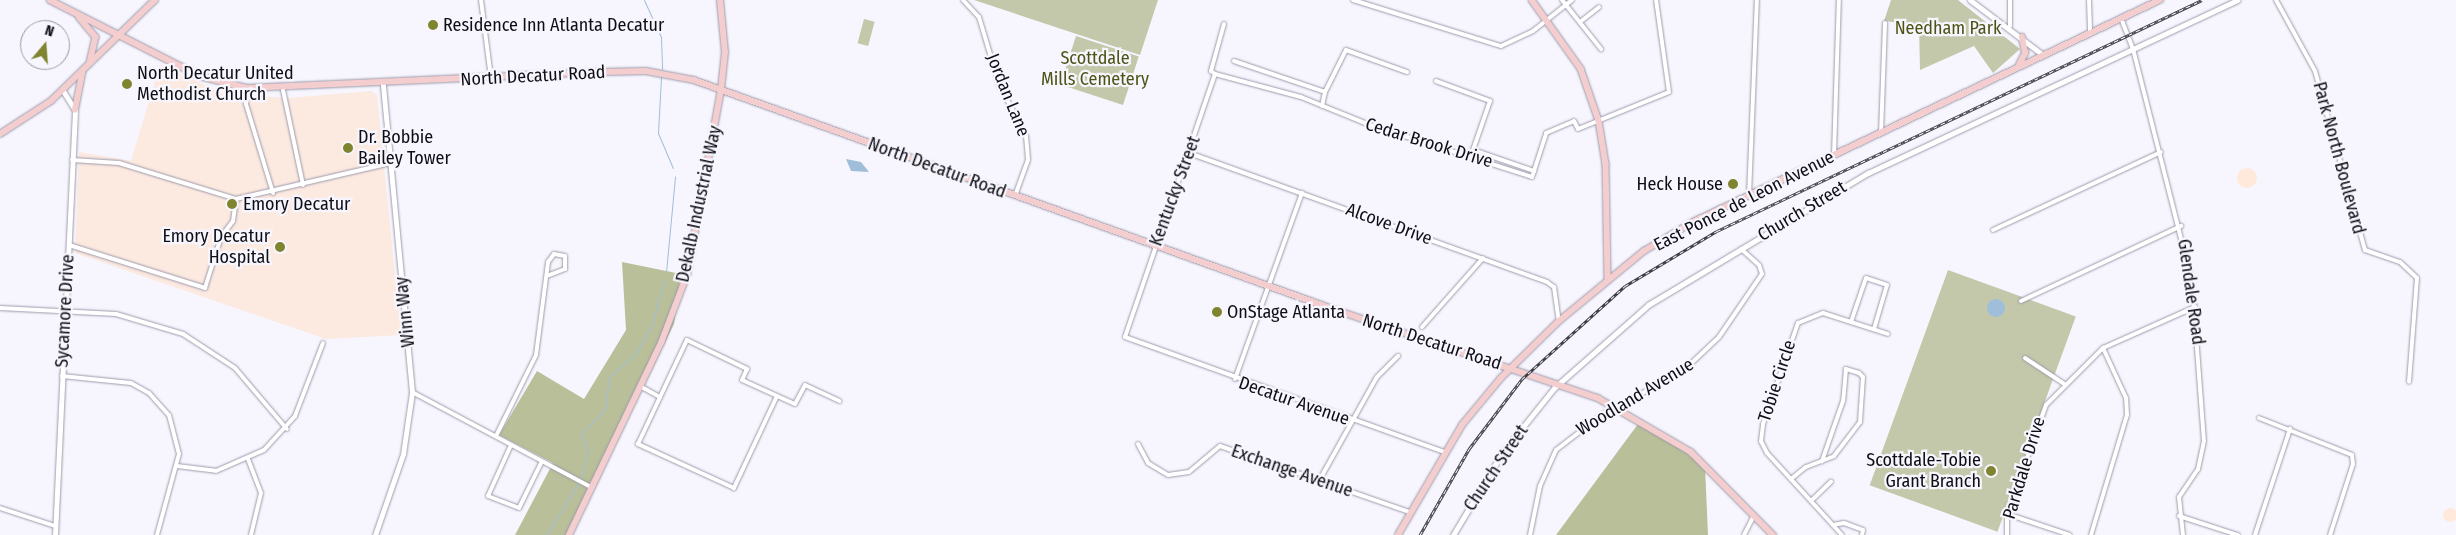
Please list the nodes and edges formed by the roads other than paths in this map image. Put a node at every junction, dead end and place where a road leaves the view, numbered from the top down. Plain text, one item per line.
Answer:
1 (50, 0) edge
2 (155, 0) edge
3 (481, 0) edge
4 (720, 0) edge
5 (964, 0) edge
6 (1353, 0) edge
7 (1532, 0) edge
8 (1562, 0) edge
9 (1572, 0) edge
10 (1656, 0) edge
11 (1757, 0) edge
12 (1839, 0) edge
13 (1970, 0) edge
14 (2010, 0) edge
15 (2089, 0) edge
16 (2160, 0) edge
17 (2238, 0) edge
18 (2276, 0) edge
19 (1567, 5) junction
20 (1599, 7) dead end
21 (75, 14) junction
22 (2121, 18) junction
23 (1544, 22) junction
24 (1580, 22) junction
25 (1885, 23) dead end
26 (1224, 24) dead end
27 (2010, 26) junction
28 (118, 32) junction
29 (2090, 33) junction
30 (2022, 37) junction
31 (2133, 49) junction
32 (1602, 50) dead end
33 (2043, 55) junction
34 (1234, 61) dead end
35 (89, 65) junction
36 (2018, 68) junction
37 (1407, 72) dead end
38 (82, 73) junction
39 (1215, 74) junction
40 (491, 78) junction
41 (1436, 81) dead end
42 (384, 84) junction
43 (247, 88) junction
44 (283, 90) junction
45 (721, 90) junction
46 (63, 91) junction
47 (1325, 92) junction
48 (1322, 106) junction
49 (74, 110) junction
50 (1599, 121) junction
51 (1881, 133) junction
52 (0, 134) edge
53 (1473, 150) junction
54 (2161, 152) junction
55 (1189, 153) junction
56 (1834, 155) junction
57 (1471, 156) junction
58 (72, 160) junction
59 (391, 163) junction
60 (1534, 171) junction
61 (303, 185) junction
62 (273, 193) junction
63 (1302, 193) junction
64 (1016, 196) junction
65 (1749, 196) junction
66 (236, 199) junction
67 (2181, 226) junction
68 (1993, 230) dead end
69 (69, 245) junction
70 (1155, 246) junction
71 (1740, 248) junction
72 (1483, 258) junction
73 (549, 275) junction
74 (1608, 278) junction
75 (1268, 286) junction
76 (2021, 301) dead end
77 (2195, 306) junction
78 (0, 308) edge
79 (65, 311) junction
80 (1559, 321) junction
81 (1851, 322) junction
82 (1422, 327) dead end
83 (1874, 329) junction
84 (1888, 334) dead end
85 (323, 343) dead end
86 (1145, 347) joint
87 (2103, 348) junction
88 (1398, 356) dead end
89 (2025, 358) dead end
90 (1512, 367) junction
91 (62, 376) junction
92 (1235, 380) junction
93 (2409, 382) dead end
94 (1559, 383) junction
95 (2066, 385) junction
96 (640, 386) junction
97 (412, 392) junction
98 (777, 396) junction
99 (660, 397) junction
100 (840, 402) dead end
101 (1618, 406) junction
102 (2259, 418) dead end
103 (1352, 421) junction
104 (287, 429) junction
105 (2290, 429) junction
106 (496, 436) junction
107 (511, 444) junction
108 (1138, 444) dead end
109 (1444, 452) junction
110 (248, 459) junction
111 (542, 461) junction
112 (1822, 461) junction
113 (177, 466) junction
114 (1791, 479) junction
115 (1319, 481) junction
116 (1830, 482) dead end
117 (591, 487) junction
118 (1812, 501) junction
119 (0, 508) edge
120 (1409, 512) junction
121 (1754, 514) junction
122 (2007, 514) junction
123 (2179, 516) junction
124 (1833, 525) junction
125 (55, 526) junction
126 (55, 535) edge
127 (157, 535) edge
128 (251, 535) edge
129 (375, 535) edge
130 (569, 535) edge
131 (1398, 535) edge
132 (1453, 535) edge
133 (1530, 535) edge
134 (1744, 535) edge
135 (1773, 535) edge
136 (1842, 535) edge
137 (1862, 535) edge
138 (2007, 535) edge
139 (2070, 535) edge
140 (2091, 535) edge
141 (2183, 535) edge
142 (2238, 535) edge
143 (2255, 535) edge
144 (2330, 535) edge

1 - 21 main road, North Decatur Road
2 - 28 main road
3 - 40 street
4 - 45 main road, Dekalb Industrial Way
5 - 64 street, Jordan Lane
6 - 23 street
7 - 23 main road
8 - 19 street
9 - 19 street
10 - 50 street
11 - 65 street
12 - 56 street
13 - 27 street
14 - 27 street
15 - 29 street
16 - 22 main road, East Ponce de Leon Avenue
17 - 31 street, Church Street
18 - 93 street, Park North Boulevard
19 - 23 street
19 - 24 street
20 - 24 street
21 - 28 main road, North Decatur Road
21 - 35 main road
22 - 29 main road, East Ponce de Leon Avenue
22 - 31 street, Glendale Road
23 - 50 main road
24 - 32 street
25 - 51 street
26 - 39 street, Kentucky Street
27 - 30 street
28 - 35 main road
28 - 43 main road, North Decatur Road
29 - 33 main road, East Ponce de Leon Avenue
30 - 33 street
30 - 36 main road
31 - 54 street, Glendale Road
31 - 71 street, Church Street
33 - 36 main road, East Ponce de Leon Avenue
34 - 47 street
35 - 38 main road
36 - 51 main road, East Ponce de Leon Avenue
37 - 47 street
38 - 46 main road
38 - 49 main road
39 - 48 street, Cedar Brook Drive
39 - 55 street, Kentucky Street
40 - 42 main road, North Decatur Road
40 - 45 main road, North Decatur Road
41 - 53 street, Cedar Brook Drive
42 - 44 main road, North Decatur Road
42 - 59 street, Winn Way
43 - 44 main road, North Decatur Road
43 - 62 street
44 - 61 street
45 - 64 main road, North Decatur Road
45 - 96 main road, Dekalb Industrial Way
46 - 49 street
46 - 52 main road
47 - 48 street
48 - 57 street, Cedar Brook Drive
49 - 58 street, Sycamore Drive
50 - 60 street
50 - 74 main road
51 - 56 main road, East Ponce de Leon Avenue
53 - 57 street
53 - 60 street, Cedar Brook Drive
54 - 67 street, Glendale Road
54 - 68 street
55 - 63 street, Alcove Drive
55 - 70 street, Kentucky Street
56 - 65 main road, East Ponce de Leon Avenue
57 - 60 street, Cedar Brook Drive
58 - 66 street
58 - 69 street, Sycamore Drive
59 - 61 street
59 - 97 street, Winn Way
61 - 62 street
62 - 66 street
63 - 72 street, Alcove Drive
63 - 75 street
64 - 70 main road, North Decatur Road
65 - 74 main road, East Ponce de Leon Avenue
66 - 69 street
67 - 76 street
67 - 77 street, Glendale Road
69 - 79 street, Sycamore Drive
70 - 75 main road, North Decatur Road
70 - 86 street, Kentucky Street
71 - 94 street, Church Street
71 - 101 street, Woodland Avenue
72 - 80 street, Alcove Drive
72 - 82 street
73 - 73 street
73 - 106 street
74 - 80 main road, East Ponce de Leon Avenue
75 - 90 main road, North Decatur Road
75 - 92 street
77 - 87 street, Parkdale Drive
77 - 123 street, Glendale Road
78 - 79 street
79 - 91 street, Sycamore Drive
79 - 104 street
80 - 90 main road, East Ponce de Leon Avenue
81 - 83 street, Tobie Circle
81 - 83 street
81 - 114 street, Tobie Circle
83 - 84 street, Tobie Circle
85 - 104 street
86 - 92 street, Decatur Avenue
87 - 95 street, Parkdale Drive
87 - 140 street
88 - 103 street
89 - 95 street
90 - 94 main road, North Decatur Road
90 - 109 main road, East Ponce de Leon Avenue
91 - 113 street
91 - 125 street, Sycamore Drive
92 - 103 street, Decatur Avenue
94 - 101 main road, North Decatur Road
94 - 132 street, Church Street
95 - 122 street, Parkdale Drive
96 - 99 street
96 - 117 main road, Dekalb Industrial Way
97 - 106 street
97 - 129 street, Winn Way
98 - 99 street
98 - 99 street
98 - 100 street
101 - 121 main road, North Decatur Road
101 - 133 street, Woodland Avenue
102 - 105 street
103 - 109 street, Decatur Avenue
103 - 115 street
104 - 110 street
105 - 143 street
105 - 144 street
106 - 107 street
107 - 111 street
107 - 111 street
108 - 115 street, Exchange Avenue
109 - 120 main road, East Ponce de Leon Avenue
110 - 113 street
110 - 128 street
111 - 117 street
112 - 112 street
112 - 114 street
113 - 127 street
114 - 118 street, Tobie Circle
115 - 120 street, Exchange Avenue
116 - 118 street
117 - 130 main road, Dekalb Industrial Way
118 - 124 street, Tobie Circle
119 - 125 street
120 - 131 main road, East Ponce de Leon Avenue
121 - 134 street
121 - 135 main road, North Decatur Road
122 - 138 street, Parkdale Drive
122 - 139 street
123 - 141 street, Glendale Road
123 - 142 street
124 - 136 street, Tobie Circle
124 - 137 street
125 - 126 street, Sycamore Drive

